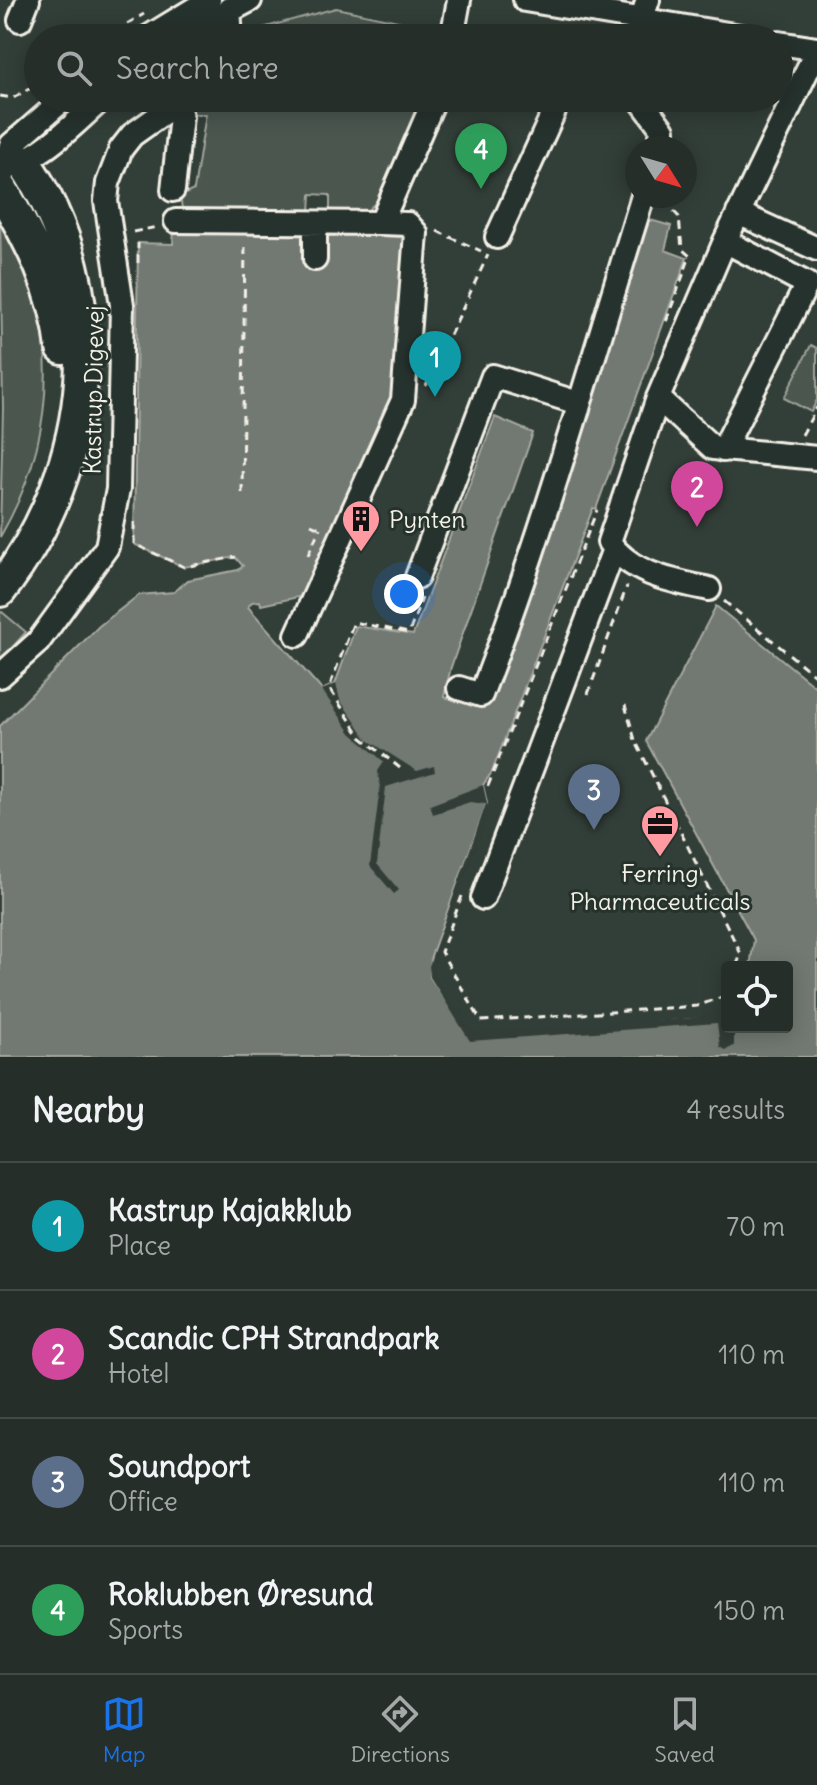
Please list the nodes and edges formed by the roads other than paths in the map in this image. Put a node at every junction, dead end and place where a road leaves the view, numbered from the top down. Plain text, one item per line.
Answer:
1 (250, 0) edge
2 (459, 0) edge
3 (525, 0) edge
4 (219, 4) edge
5 (641, 19) edge
6 (177, 24) edge
7 (195, 24) edge
8 (226, 24) edge
9 (455, 24) edge
10 (670, 24) edge
11 (793, 46) edge
12 (817, 50) edge
13 (793, 100) edge
14 (52, 112) edge
15 (86, 112) edge
16 (164, 112) edge
17 (181, 112) edge
18 (429, 112) edge
19 (554, 112) edge
20 (650, 112) edge
21 (787, 112) edge
22 (661, 136) edge
23 (6, 163) edge
24 (173, 190) dead end
25 (639, 208) edge
26 (738, 213) junction
27 (176, 221) dead end
28 (315, 223) junction
29 (381, 223) junction
30 (725, 241) junction
31 (492, 246) road end
32 (817, 249) edge
33 (315, 259) dead end
34 (658, 398) junction
35 (578, 403) junction
36 (723, 450) junction
37 (817, 458) edge
38 (614, 549) junction
39 (0, 562) edge
40 (417, 577) road end
41 (709, 589) road end
42 (0, 590) edge
43 (297, 635) dead end
44 (0, 676) edge
45 (459, 688) dead end
46 (473, 896) road end

1 - 4 street
2 - 9 street
3 - 5 street
4 - 6 street
4 - 7 street
4 - 8 street
5 - 10 street
11 - 12 street
12 - 13 street
14 - 23 street
15 - 23 street
16 - 44 street, Kastrup Digevej
17 - 24 street
18 - 29 street
19 - 31 street
20 - 22 street
21 - 26 street
23 - 39 highway
23 - 42 highway
25 - 35 street
26 - 30 street
26 - 32 street
27 - 28 street
28 - 29 street
28 - 33 street
29 - 43 street
30 - 34 street
30 - 36 street
34 - 36 street
34 - 38 street
35 - 40 street
35 - 45 street
36 - 37 street
38 - 41 street
38 - 46 street

